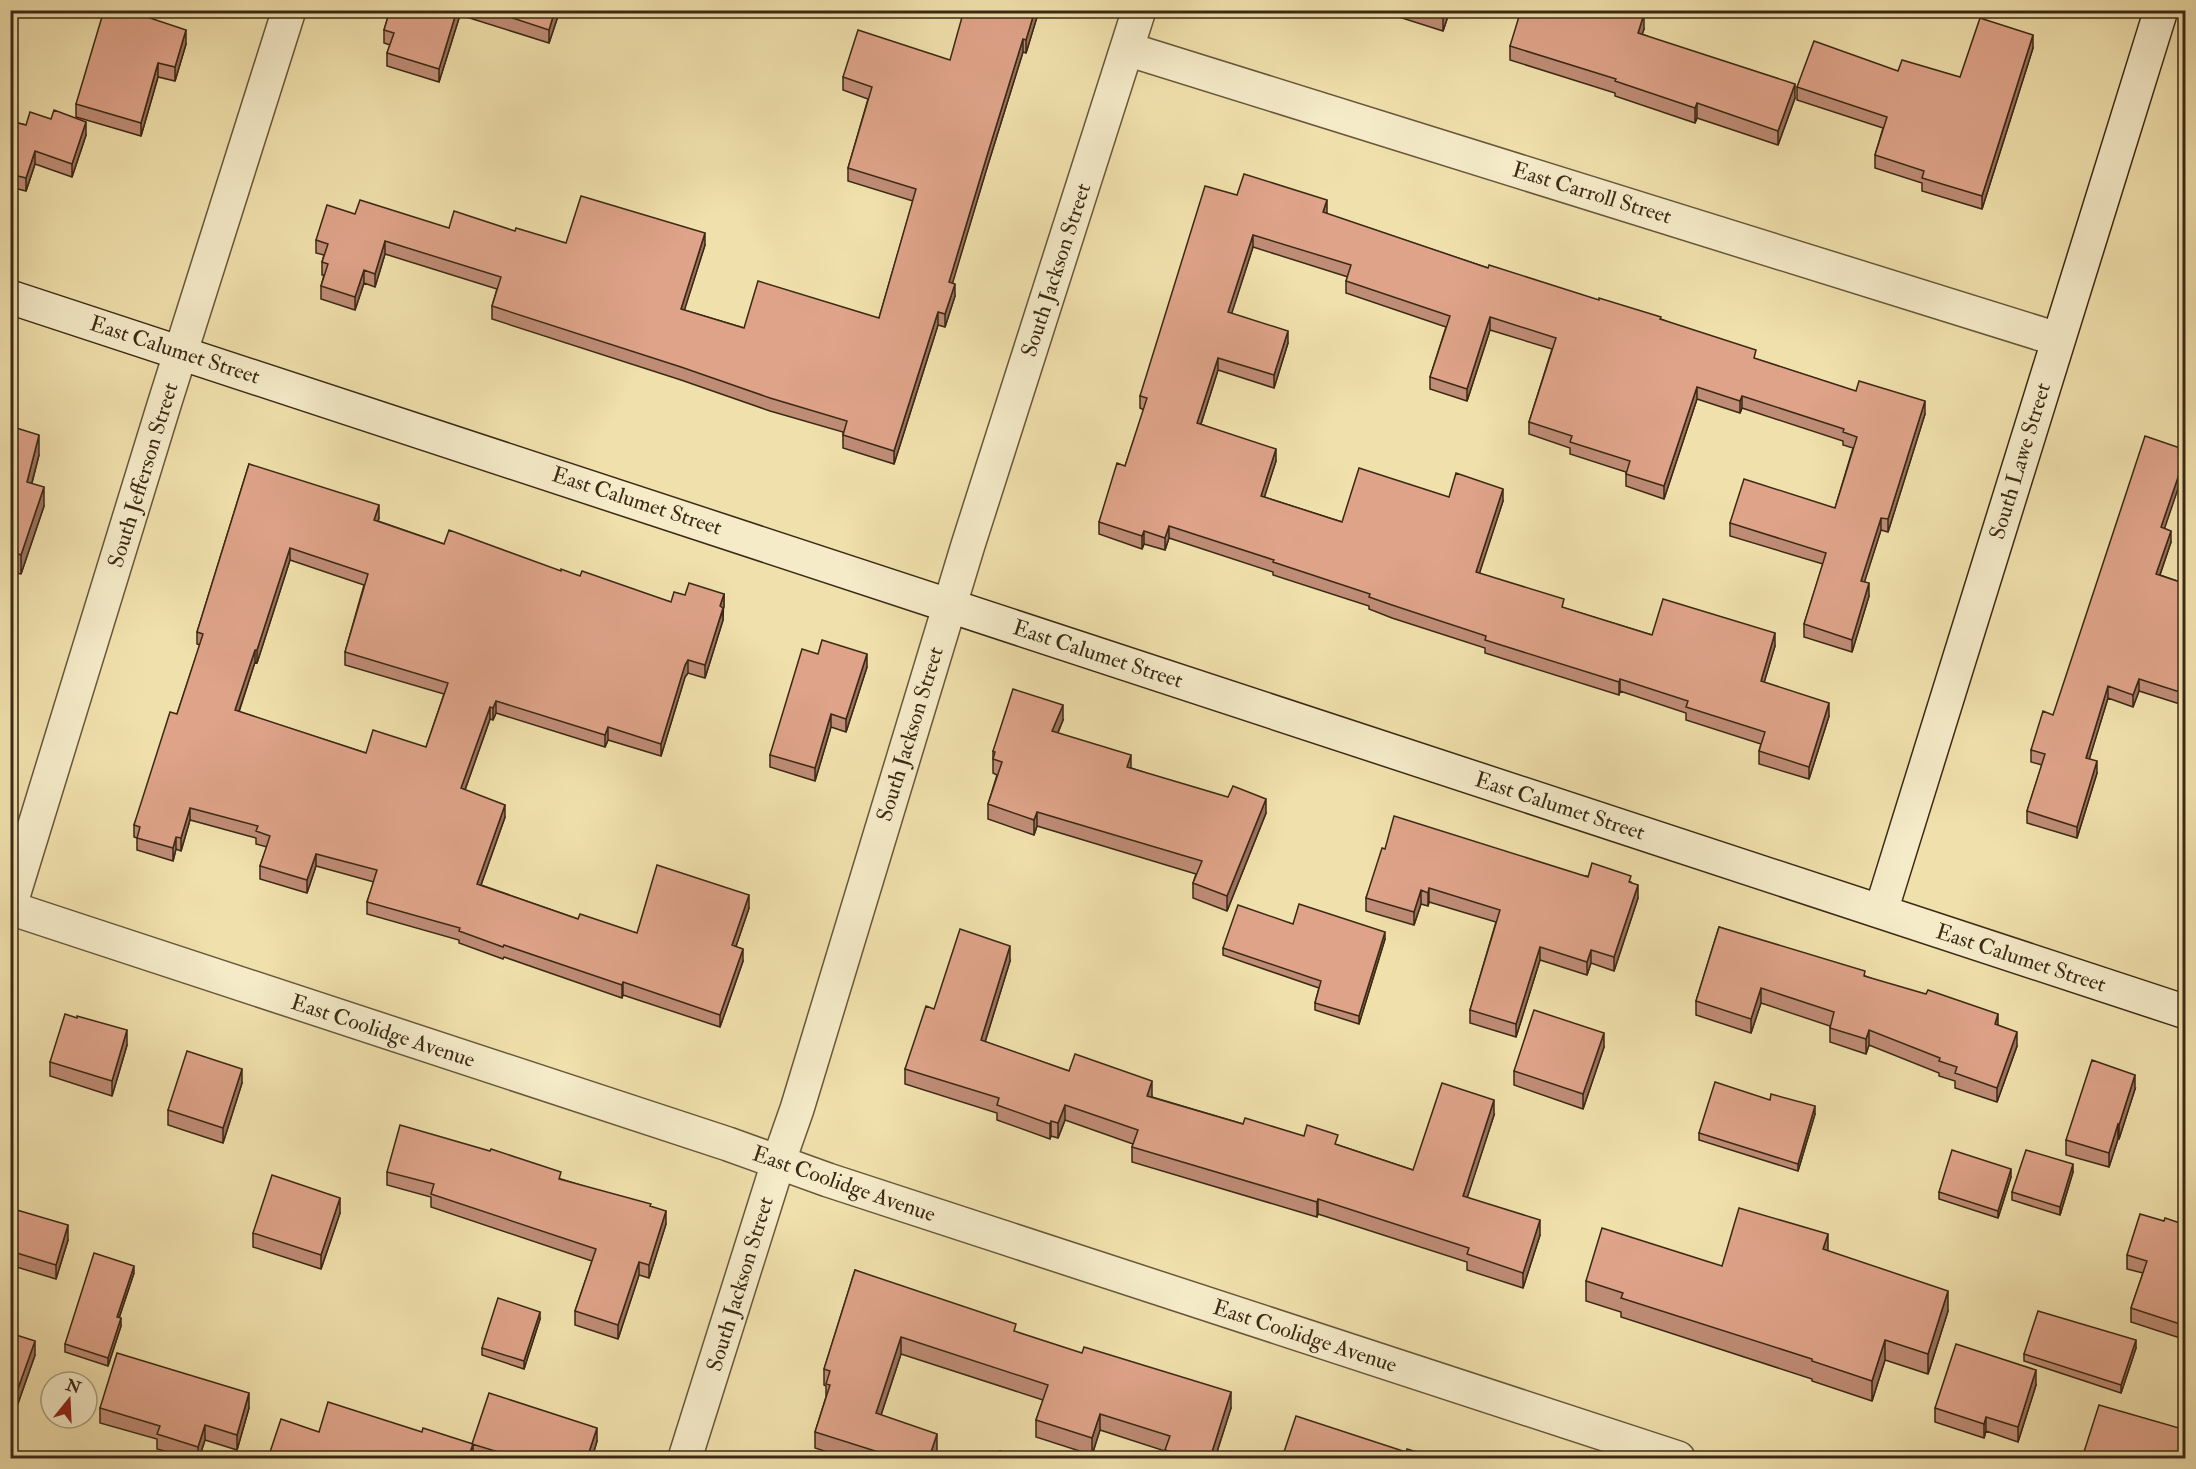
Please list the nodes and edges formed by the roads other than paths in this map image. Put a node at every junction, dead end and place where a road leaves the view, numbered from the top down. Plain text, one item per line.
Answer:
1 (289, 10) edge
2 (1139, 10) edge
3 (2161, 10) edge
4 (1127, 50) junction
5 (10, 297) edge
6 (2057, 339) junction
7 (181, 352) junction
8 (950, 605) junction
9 (10, 907) edge
10 (1881, 911) junction
11 (2186, 1012) edge
12 (778, 1163) junction
13 (685, 1458) edge
14 (1678, 1458) edge

1 - 7 street, South Jefferson Street
2 - 4 street, South Jackson Street
3 - 6 street, South Lawe Street
4 - 6 street, East Carroll Street
4 - 8 street, South Jackson Street
5 - 7 street, East Calumet Street
6 - 10 street, South Lawe Street
7 - 8 street, East Calumet Street
7 - 9 street, South Jefferson Street
8 - 10 street, East Calumet Street
8 - 12 street, South Jackson Street
9 - 12 street, East Coolidge Avenue
10 - 11 street, East Calumet Street
12 - 13 street, South Jackson Street
12 - 14 street, East Coolidge Avenue

